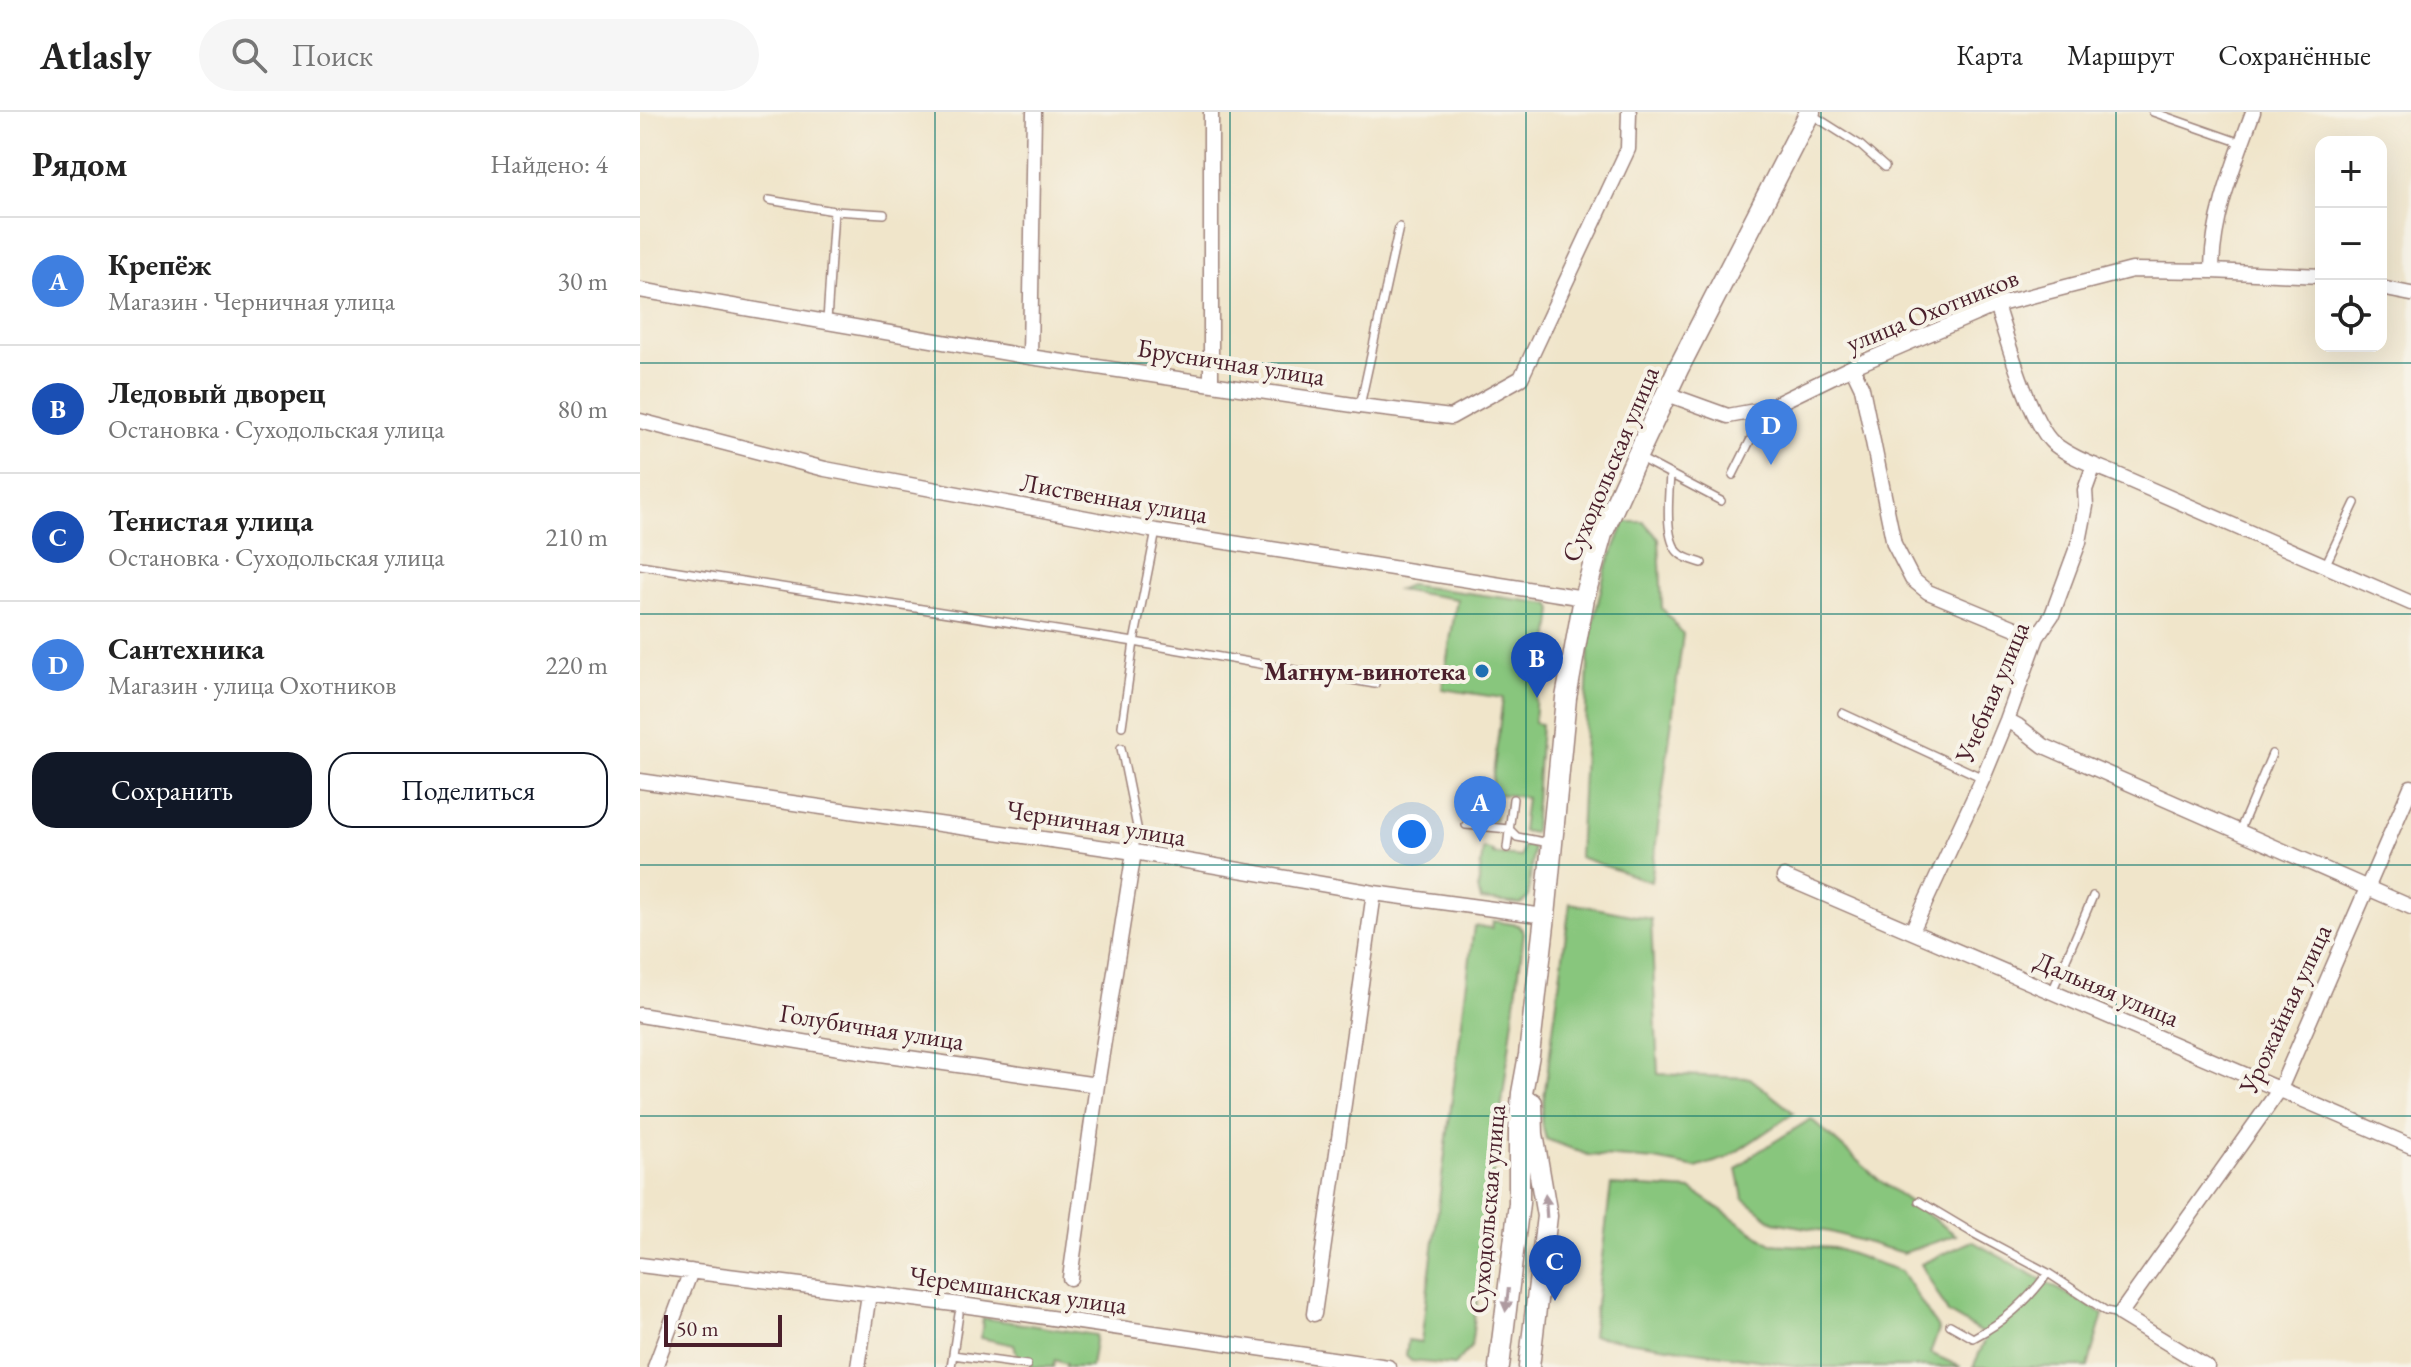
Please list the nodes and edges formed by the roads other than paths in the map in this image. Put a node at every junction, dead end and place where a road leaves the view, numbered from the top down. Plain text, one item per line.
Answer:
1 (1034, 112) edge
2 (1211, 112) edge
3 (1629, 112) edge
4 (1810, 112) edge
5 (2153, 112) edge
6 (2253, 112) edge
7 (2241, 143) junction
8 (1885, 167) dead end
9 (769, 200) dead end
10 (834, 211) junction
11 (884, 214) dead end
12 (1399, 227) dead end
13 (2212, 271) junction
14 (2315, 276) edge
15 (2387, 289) edge
16 (640, 290) edge
17 (2411, 294) edge
18 (1996, 305) junction
19 (827, 321) junction
20 (1030, 357) junction
21 (1852, 367) junction
22 (1211, 382) junction
23 (1667, 394) junction
24 (1360, 406) junction
25 (1766, 409) junction
26 (640, 421) edge
27 (1637, 456) junction
28 (2094, 465) junction
29 (1670, 474) junction
30 (1733, 475) dead end
31 (1721, 501) dead end
32 (2355, 503) dead end
33 (1156, 531) junction
34 (1702, 563) dead end
35 (640, 565) edge
36 (2325, 566) junction
37 (1584, 598) junction
38 (2411, 603) edge
39 (2037, 637) junction
40 (1134, 642) junction
41 (1375, 684) dead end
42 (1842, 713) dead end
43 (2007, 720) junction
44 (1122, 726) dead end
45 (1121, 748) dead end
46 (2272, 754) dead end
47 (1983, 778) junction
48 (640, 781) edge
49 (2411, 787) edge
50 (1513, 799) dead end
51 (1466, 825) dead end
52 (1509, 829) junction
53 (2239, 832) junction
54 (1552, 843) junction
55 (1507, 848) dead end
56 (1134, 852) junction
57 (1784, 877) dead end
58 (2368, 887) junction
59 (1374, 893) junction
60 (2093, 896) dead end
61 (2411, 907) edge
62 (1545, 916) junction
63 (1912, 931) junction
64 (2052, 992) junction
65 (640, 1015) edge
66 (1529, 1055) junction
67 (1097, 1085) junction
68 (2280, 1089) junction
69 (2411, 1146) edge
70 (1919, 1201) dead end
71 (640, 1265) edge
72 (691, 1271) junction
73 (2048, 1273) junction
74 (1070, 1278) dead end
75 (869, 1294) junction
76 (961, 1310) junction
77 (1314, 1314) dead end
78 (2120, 1314) junction
79 (1950, 1325) dead end
80 (953, 1355) junction
81 (1333, 1363) edge
82 (1027, 1365) dead end
83 (655, 1367) edge
84 (858, 1367) edge
85 (951, 1367) edge
86 (1388, 1367) edge
87 (1499, 1367) edge
88 (1529, 1367) edge
89 (2207, 1367) edge

1 - 20 street
2 - 22 street
3 - 24 street, Брусничная улица
4 - 8 lane
4 - 23 main road, Суходольская улица
5 - 7 lane
6 - 7 street
7 - 13 street
9 - 10 lane
10 - 11 lane
10 - 19 lane
12 - 24 lane
13 - 14 street, улица Охотников
13 - 18 street, улица Охотников
15 - 17 street
16 - 19 street, Брусничная улица
18 - 21 street, улица Охотников
18 - 28 street
19 - 20 street, Брусничная улица
20 - 22 street, Брусничная улица
21 - 25 street, улица Охотников
21 - 39 street
22 - 24 street, Брусничная улица
23 - 25 street, улица Охотников
23 - 27 main road, Суходольская улица
25 - 30 lane
26 - 33 street, Лиственная улица
27 - 29 lane
27 - 37 main road, Суходольская улица
28 - 36 street
28 - 39 street, Учебная улица
29 - 31 lane
29 - 34 lane
32 - 36 lane
33 - 37 street, Лиственная улица
33 - 40 lane
35 - 40 lane
36 - 38 street
37 - 54 main road, Суходольская улица
39 - 43 street, Учебная улица
40 - 41 lane
40 - 44 lane
42 - 47 lane
43 - 47 street, Учебная улица
43 - 53 street
45 - 56 lane
46 - 53 lane
47 - 63 street, Учебная улица
48 - 56 street, Черничная улица
49 - 58 street, Урожайная улица
50 - 52 lane
51 - 52 lane
52 - 54 lane
52 - 55 lane
53 - 58 street
54 - 62 main road, Суходольская улица
56 - 59 street, Черничная улица
56 - 67 street
57 - 63 street, Дальняя улица
58 - 61 street
58 - 68 street, Урожайная улица
59 - 62 street, Черничная улица
59 - 77 street
60 - 64 lane
62 - 66 main road, Суходольская улица
63 - 64 street, Дальняя улица
64 - 68 street, Дальняя улица
65 - 67 street, Голубичная улица
66 -> 87 main road, Суходольская улица
88 -> 66 main road, Суходольская улица
67 - 74 street
68 - 69 street, Дальняя улица
68 - 78 street, Урожайная улица
70 - 73 lane
71 - 72 street, Черемшанская улица
72 - 75 street, Черемшанская улица
72 - 83 street
73 - 78 lane
73 - 79 lane
75 - 76 street, Черемшанская улица
75 - 84 street
76 - 80 lane
76 - 81 street, Черемшанская улица
78 - 89 street
80 - 82 lane
80 - 85 lane
81 - 86 street, Черемшанская улица

